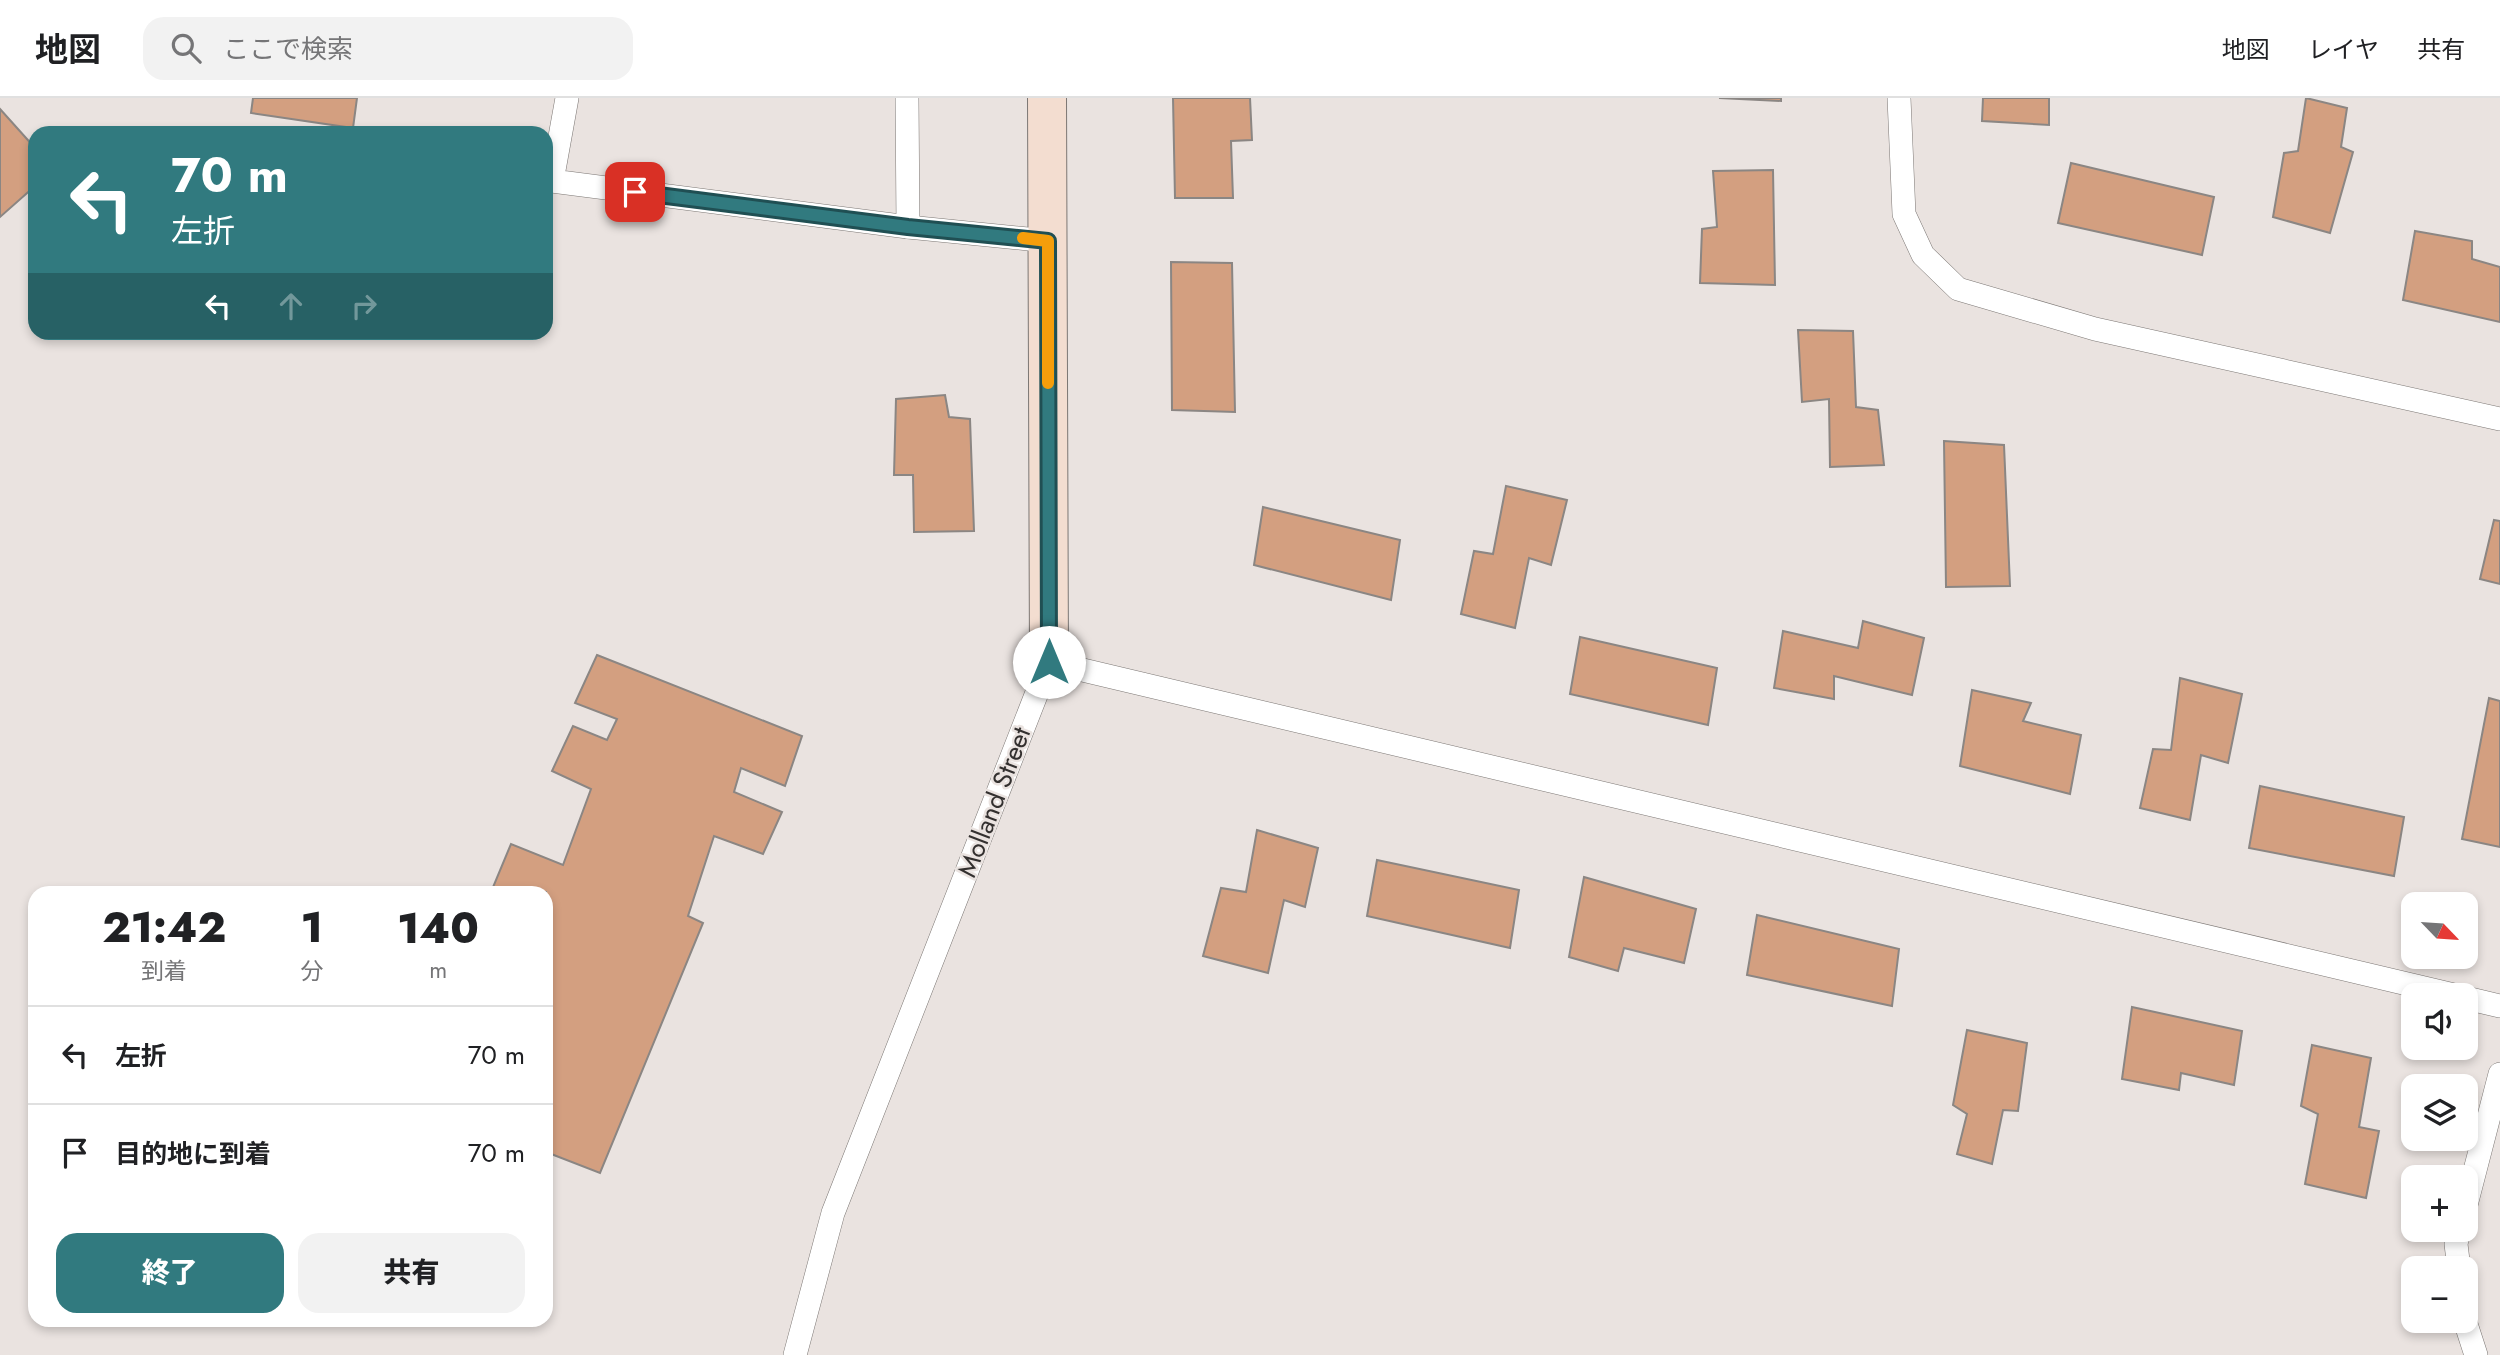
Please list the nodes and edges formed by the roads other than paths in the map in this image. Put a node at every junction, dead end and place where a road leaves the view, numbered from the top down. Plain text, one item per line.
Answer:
1 (567, 98) edge
2 (907, 98) edge
3 (1047, 98) edge
4 (1899, 98) edge
5 (553, 175) edge
6 (553, 181) edge
7 (908, 227) junction
8 (1048, 241) junction
9 (2500, 419) edge
10 (1049, 662) junction
11 (2403, 983) edge
12 (2478, 1001) edge
13 (2500, 1006) edge
14 (2500, 1074) edge
15 (2476, 1165) edge
16 (2469, 1333) edge
17 (795, 1355) edge
18 (2476, 1355) edge

1 - 5 lane
2 - 7 lane
3 - 8 street, Molland Street
4 - 9 lane
6 - 7 lane
7 - 8 lane
8 - 10 street, Molland Street
10 - 11 lane
10 - 17 lane, Molland Street
12 - 13 lane
14 - 15 lane
16 - 18 lane

